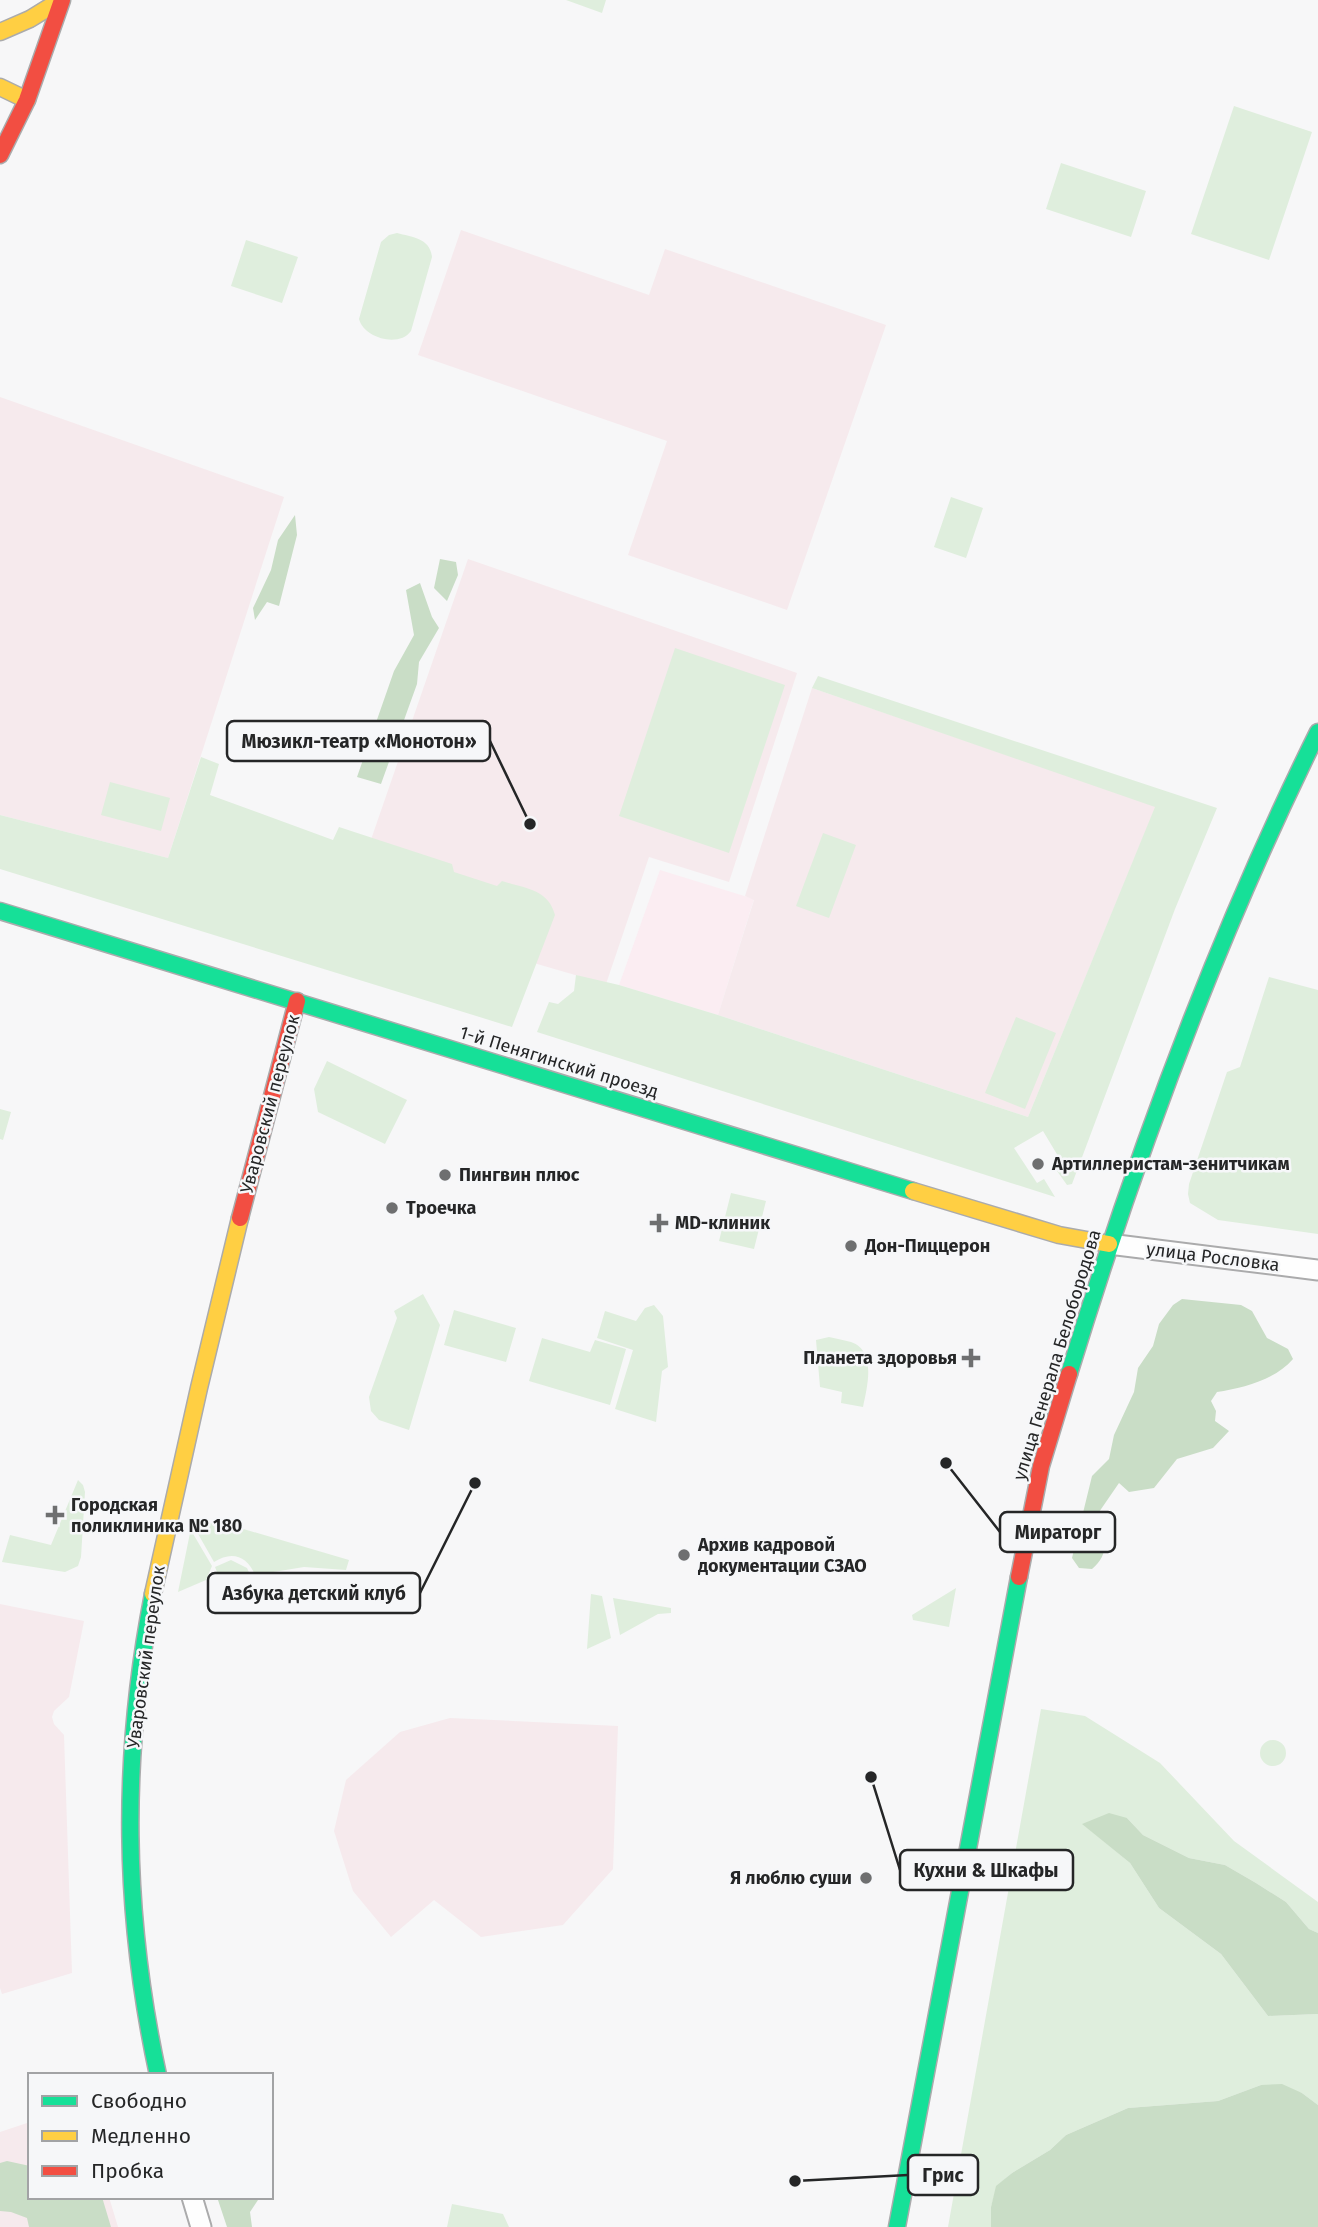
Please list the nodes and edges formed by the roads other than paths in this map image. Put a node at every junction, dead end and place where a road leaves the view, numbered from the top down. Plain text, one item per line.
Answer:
1 (61, 0) edge
2 (0, 32) edge
3 (0, 87) edge
4 (27, 100) junction
5 (0, 155) edge
6 (1318, 732) edge
7 (0, 911) edge
8 (297, 1001) junction
9 (1109, 1244) junction
10 (1318, 1270) edge
11 (158, 2073) edge
12 (193, 2199) edge
13 (201, 2227) edge
14 (897, 2227) edge

1 - 2 street
1 - 4 street
3 - 4 street
4 - 5 street
6 - 9 street, улица Генерала Белобородова
7 - 8 street, 1-й Пенягинский проезд
8 - 9 street, 1-й Пенягинский проезд
8 - 11 street, Уваровский переулок
9 - 10 street, улица Рословка
9 - 14 street, улица Генерала Белобородова
12 - 13 street

